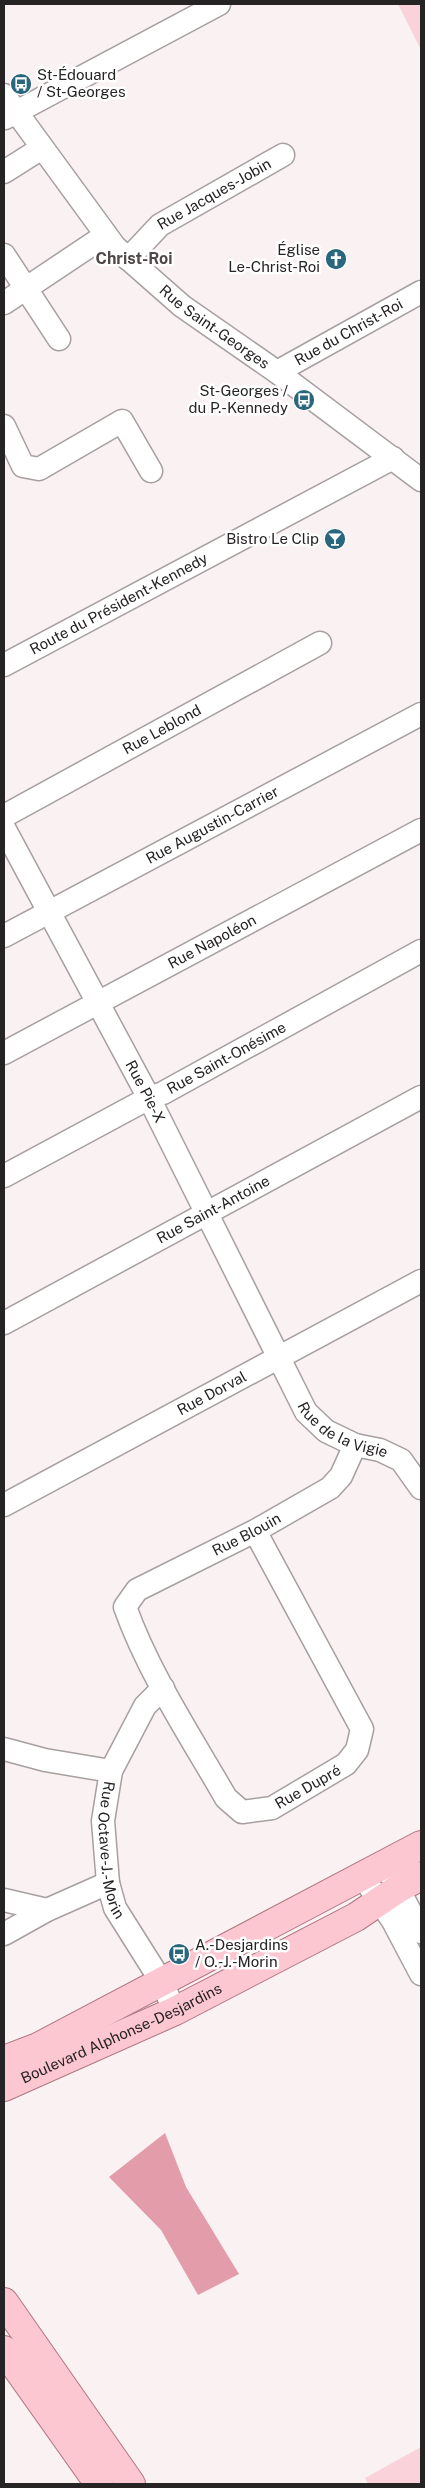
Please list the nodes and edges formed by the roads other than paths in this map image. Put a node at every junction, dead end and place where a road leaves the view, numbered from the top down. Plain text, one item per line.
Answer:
1 (216, 5) edge
2 (4, 95) edge
3 (10, 116) edge
4 (42, 148) junction
5 (283, 155) dead end
6 (4, 172) edge
7 (106, 235) junction
8 (4, 255) edge
9 (128, 259) junction
10 (26, 288) junction
11 (421, 292) edge
12 (4, 303) edge
13 (59, 339) dead end
14 (277, 372) junction
15 (4, 426) edge
16 (393, 458) junction
17 (151, 471) dead end
18 (421, 480) edge
19 (320, 643) dead end
20 (4, 665) edge
21 (421, 714) edge
22 (4, 816) edge
23 (4, 828) edge
24 (421, 830) edge
25 (48, 912) junction
26 (4, 936) edge
27 (421, 951) edge
28 (97, 1004) junction
29 (4, 1053) edge
30 (421, 1097) edge
31 (149, 1098) junction
32 (4, 1176) edge
33 (206, 1215) junction
34 (421, 1281) edge
35 (4, 1323) edge
36 (280, 1358) junction
37 (355, 1445) junction
38 (421, 1488) edge
39 (4, 1505) edge
40 (255, 1531) junction
41 (125, 1607) joint
42 (163, 1688) junction
43 (4, 1749) edge
44 (111, 1771) junction
45 (421, 1845) edge
46 (390, 1881) edge
47 (108, 1883) junction
48 (4, 1900) edge
49 (47, 1910) junction
50 (421, 1932) edge
51 (4, 1934) edge
52 (421, 1974) edge
53 (161, 1981) junction
54 (175, 2011) junction
55 (4, 2060) edge
56 (4, 2087) edge
57 (4, 2302) edge
58 (4, 2350) edge
59 (99, 2484) edge
60 (131, 2484) edge

1 - 3 street
2 - 3 street, Rue Saint-Georges
3 - 4 street, Rue Saint-Georges
4 - 6 street
4 - 7 street, Rue Saint-Georges
5 - 9 street, Rue Jacques-Jobin
7 - 9 street, Rue Saint-Georges
7 - 10 street
8 - 10 street
9 - 14 street, Rue Saint-Georges
10 - 12 street
10 - 13 street
11 - 14 street, Rue du Christ-Roi
14 - 16 street, Rue Saint-Georges
15 - 17 street
16 - 18 street, Rue Saint-Georges
16 - 20 street, Route du Président-Kennedy
19 - 22 street, Rue Leblond
21 - 25 street, Rue Augustin-Carrier
23 - 25 street, Rue Pie-X
24 - 28 street, Rue Napoléon
25 - 26 street, Rue Augustin-Carrier
25 - 28 street, Rue Pie-X
27 - 31 street, Rue Saint-Onésime
28 - 29 street, Rue Napoléon
28 - 31 street, Rue Pie-X
30 - 33 street, Rue Saint-Antoine
31 - 32 street, Rue Saint-Onésime
31 - 33 street, Rue Pie-X
33 - 35 street, Rue Saint-Antoine
33 - 36 street, Rue Pie-X
34 - 36 street, Rue Dorval
36 - 37 street, Rue de la Vigie
36 - 39 street, Rue Dorval
37 - 38 street, Rue de la Vigie
37 - 40 street, Rue Blouin
40 - 41 street, Rue Blouin
40 - 42 street, Rue Dupré
41 - 42 street, Rue Dupré
42 - 44 street, Rue Octave-J.-Morin
43 - 44 street
44 - 47 street, Rue Octave-J.-Morin
45 - 46 main road, Boulevard Alphonse-Desjardins
46 - 50 street
46 - 52 street
46 - 53 main road, Boulevard Alphonse-Desjardins
46 - 54 main road, Boulevard Alphonse-Desjardins
47 - 49 street
47 - 53 street, Rue Octave-J.-Morin
48 - 49 street
49 - 51 street
53 - 54 street, Rue Octave-J.-Morin
53 - 55 main road, Boulevard Alphonse-Desjardins
54 - 56 main road, Boulevard Alphonse-Desjardins
57 - 60 main road
58 - 59 main road

